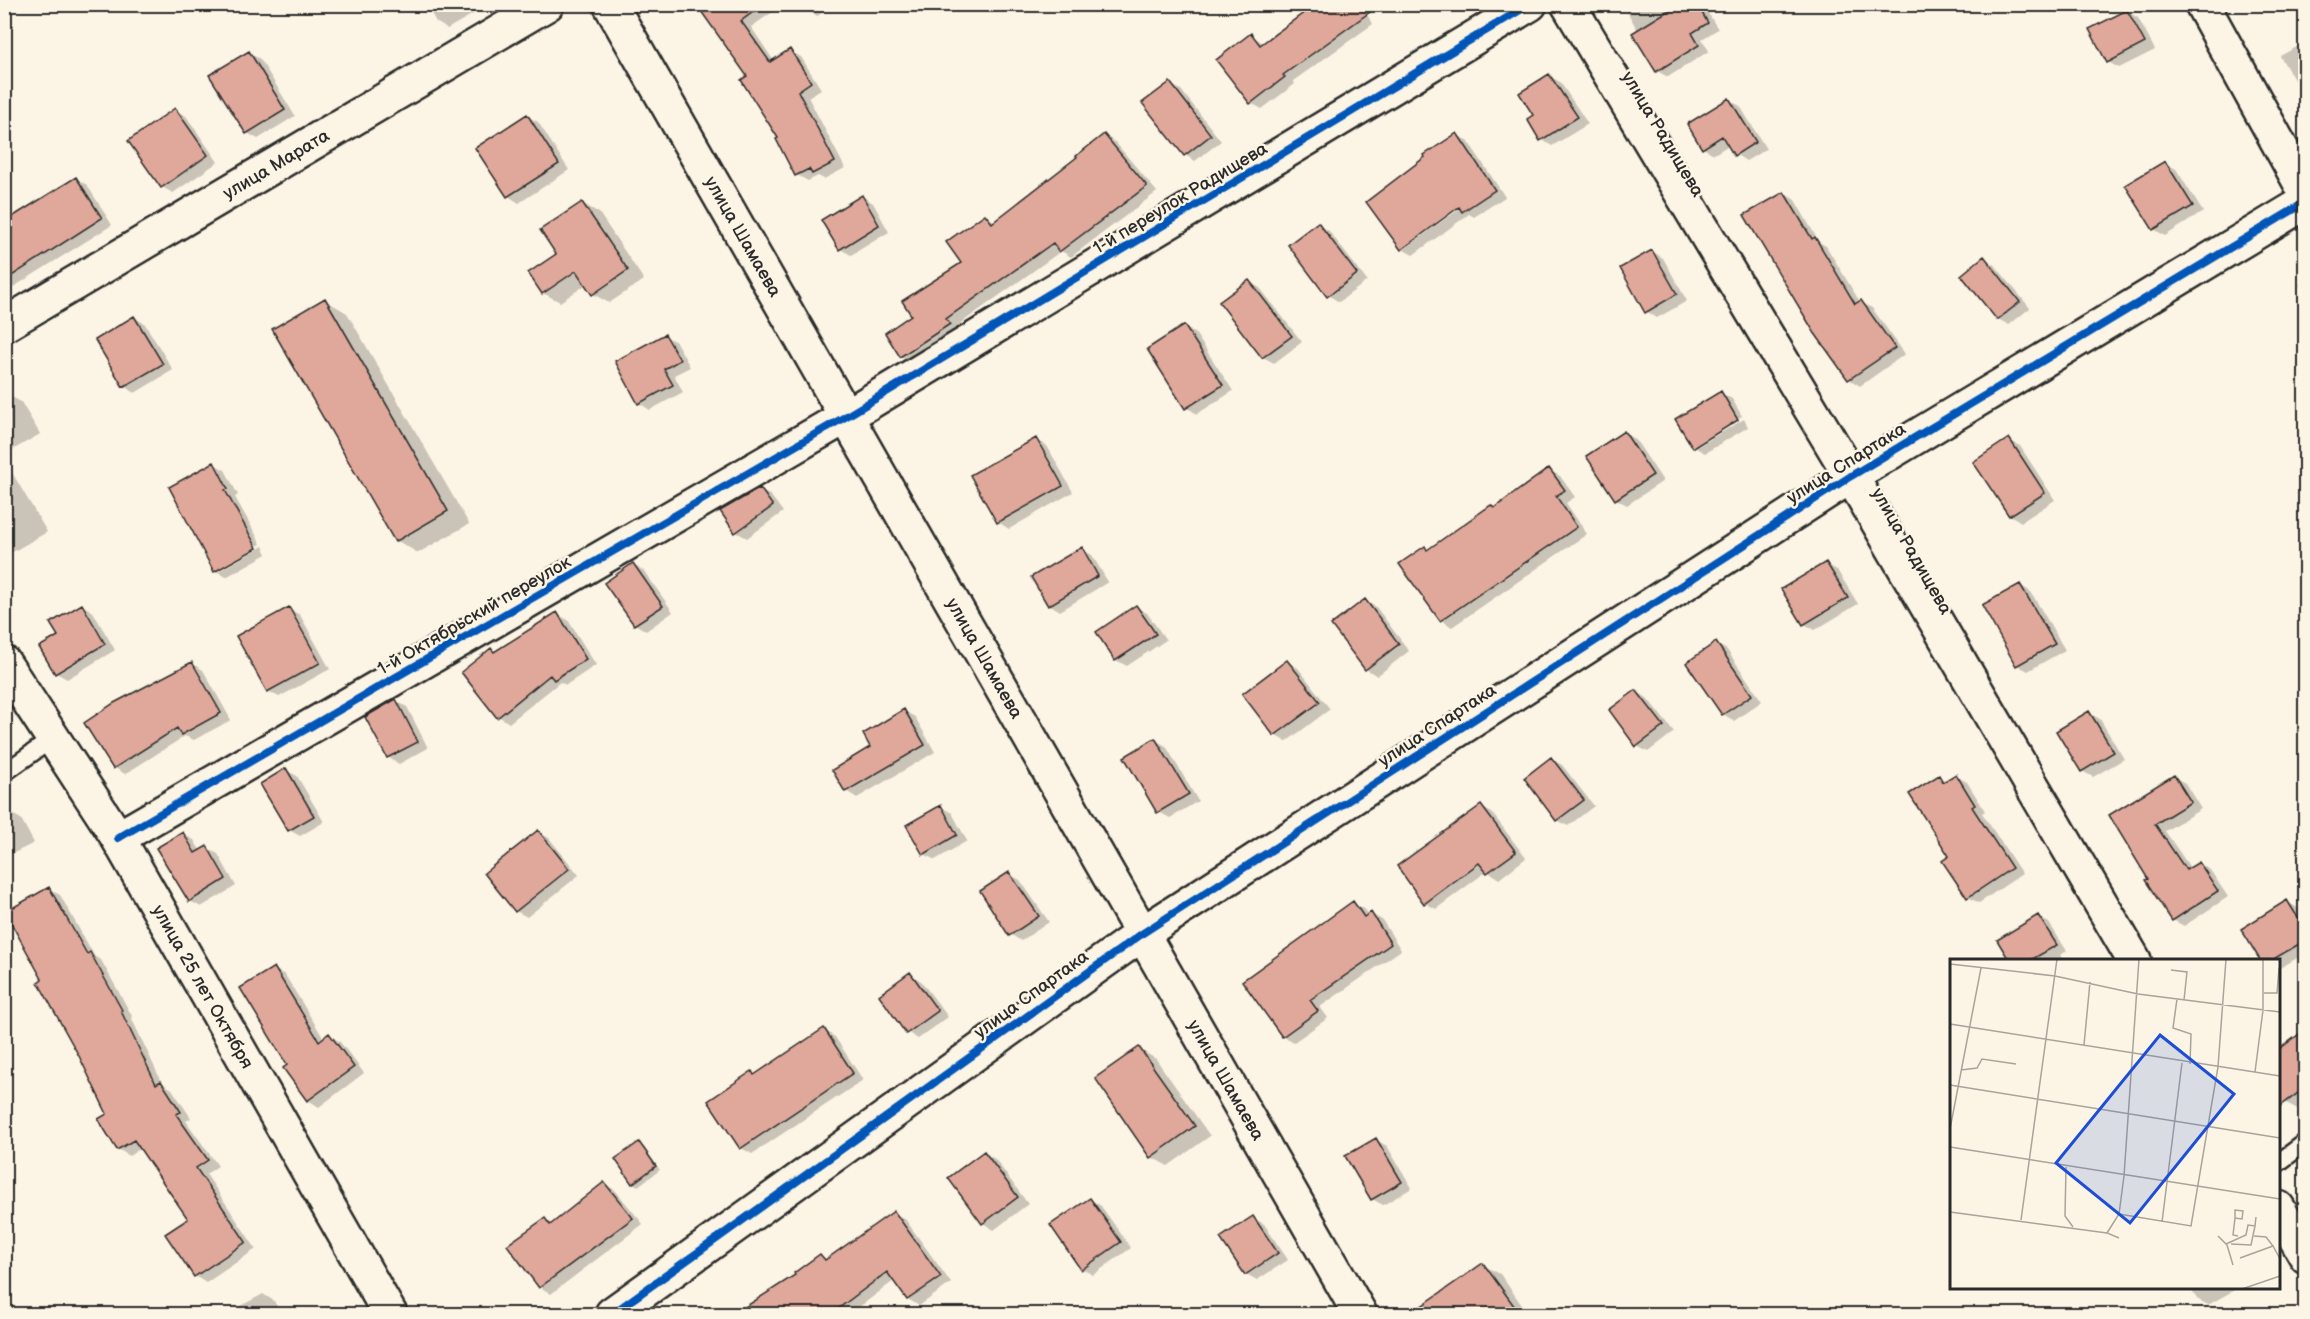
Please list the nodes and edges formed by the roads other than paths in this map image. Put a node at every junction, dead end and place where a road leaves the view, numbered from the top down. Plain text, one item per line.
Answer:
1 (547, 4) edge
2 (610, 4) edge
3 (1530, 4) edge
4 (1568, 4) edge
5 (2202, 4) edge
6 (2306, 193) edge
7 (2306, 202) edge
8 (4, 324) edge
9 (845, 417) junction
10 (1851, 476) junction
11 (4, 663) edge
12 (52, 739) junction
13 (4, 773) edge
14 (118, 838) junction
15 (1143, 933) junction
16 (2133, 959) edge
17 (2306, 1142) edge
18 (2280, 1162) edge
19 (2280, 1211) edge
20 (2306, 1256) edge
21 (390, 1314) edge
22 (612, 1314) edge
23 (1360, 1314) edge

1 - 8 street, улица Марата
2 - 9 street, улица Шамаева
3 - 9 street, 1-й переулок Радищева
4 - 10 street, улица Радищева
5 - 6 street
7 - 10 street, улица Спартака
9 - 14 street, 1-й Октябрьский переулок
9 - 15 street, улица Шамаева
10 - 15 street, улица Спартака
10 - 16 street, улица Радищева
11 - 12 street, улица 25 лет Октября
12 - 13 lane
12 - 14 street, улица 25 лет Октября
14 - 21 street, улица 25 лет Октября
15 - 22 street, улица Спартака
15 - 23 street, улица Шамаева
17 - 18 lane
19 - 20 street

